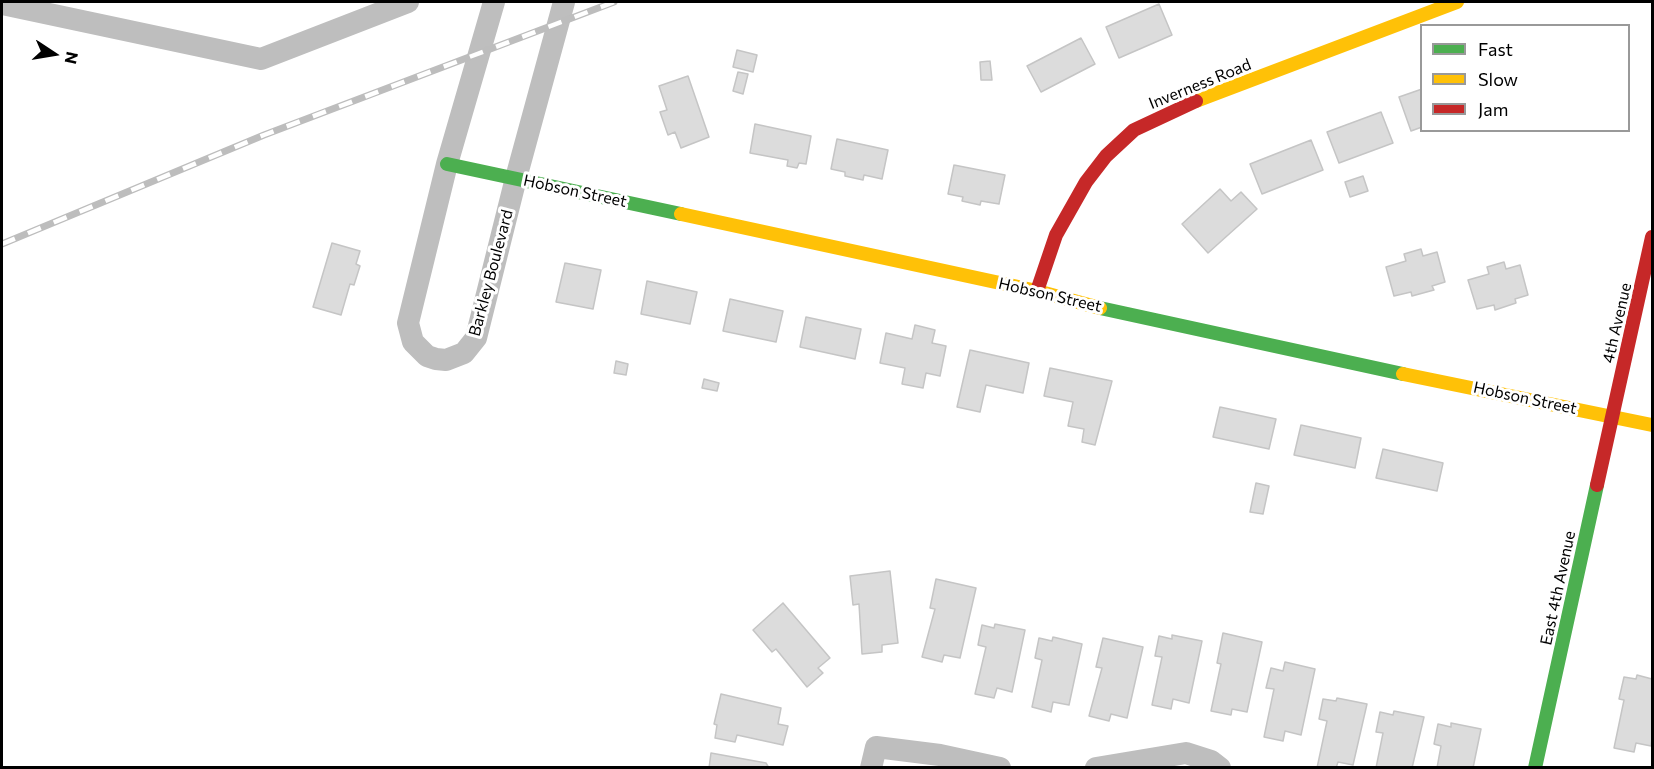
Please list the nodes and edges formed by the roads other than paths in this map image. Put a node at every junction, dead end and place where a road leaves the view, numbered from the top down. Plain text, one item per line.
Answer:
1 (408, 2) edge
2 (494, 2) edge
3 (564, 2) edge
4 (1457, 2) edge
5 (2, 4) edge
6 (447, 164) junction
7 (516, 178) junction
8 (1653, 237) edge
9 (1036, 291) junction
10 (1612, 416) junction
11 (1653, 425) edge
12 (871, 768) edge
13 (1000, 768) edge
14 (1096, 768) edge
15 (1220, 768) edge
16 (1535, 768) edge

1 - 5 street
2 - 6 street, Barkley Boulevard
3 - 7 street, Barkley Boulevard
4 - 9 street, Inverness Road
6 - 7 street, Hobson Street
6 - 7 street, Barkley Boulevard
7 - 9 street, Hobson Street
8 - 10 street, 4th Avenue
9 - 10 street, Hobson Street
10 - 11 street, Hobson Street
10 - 16 street, East 4th Avenue
12 - 13 street
14 - 15 street

